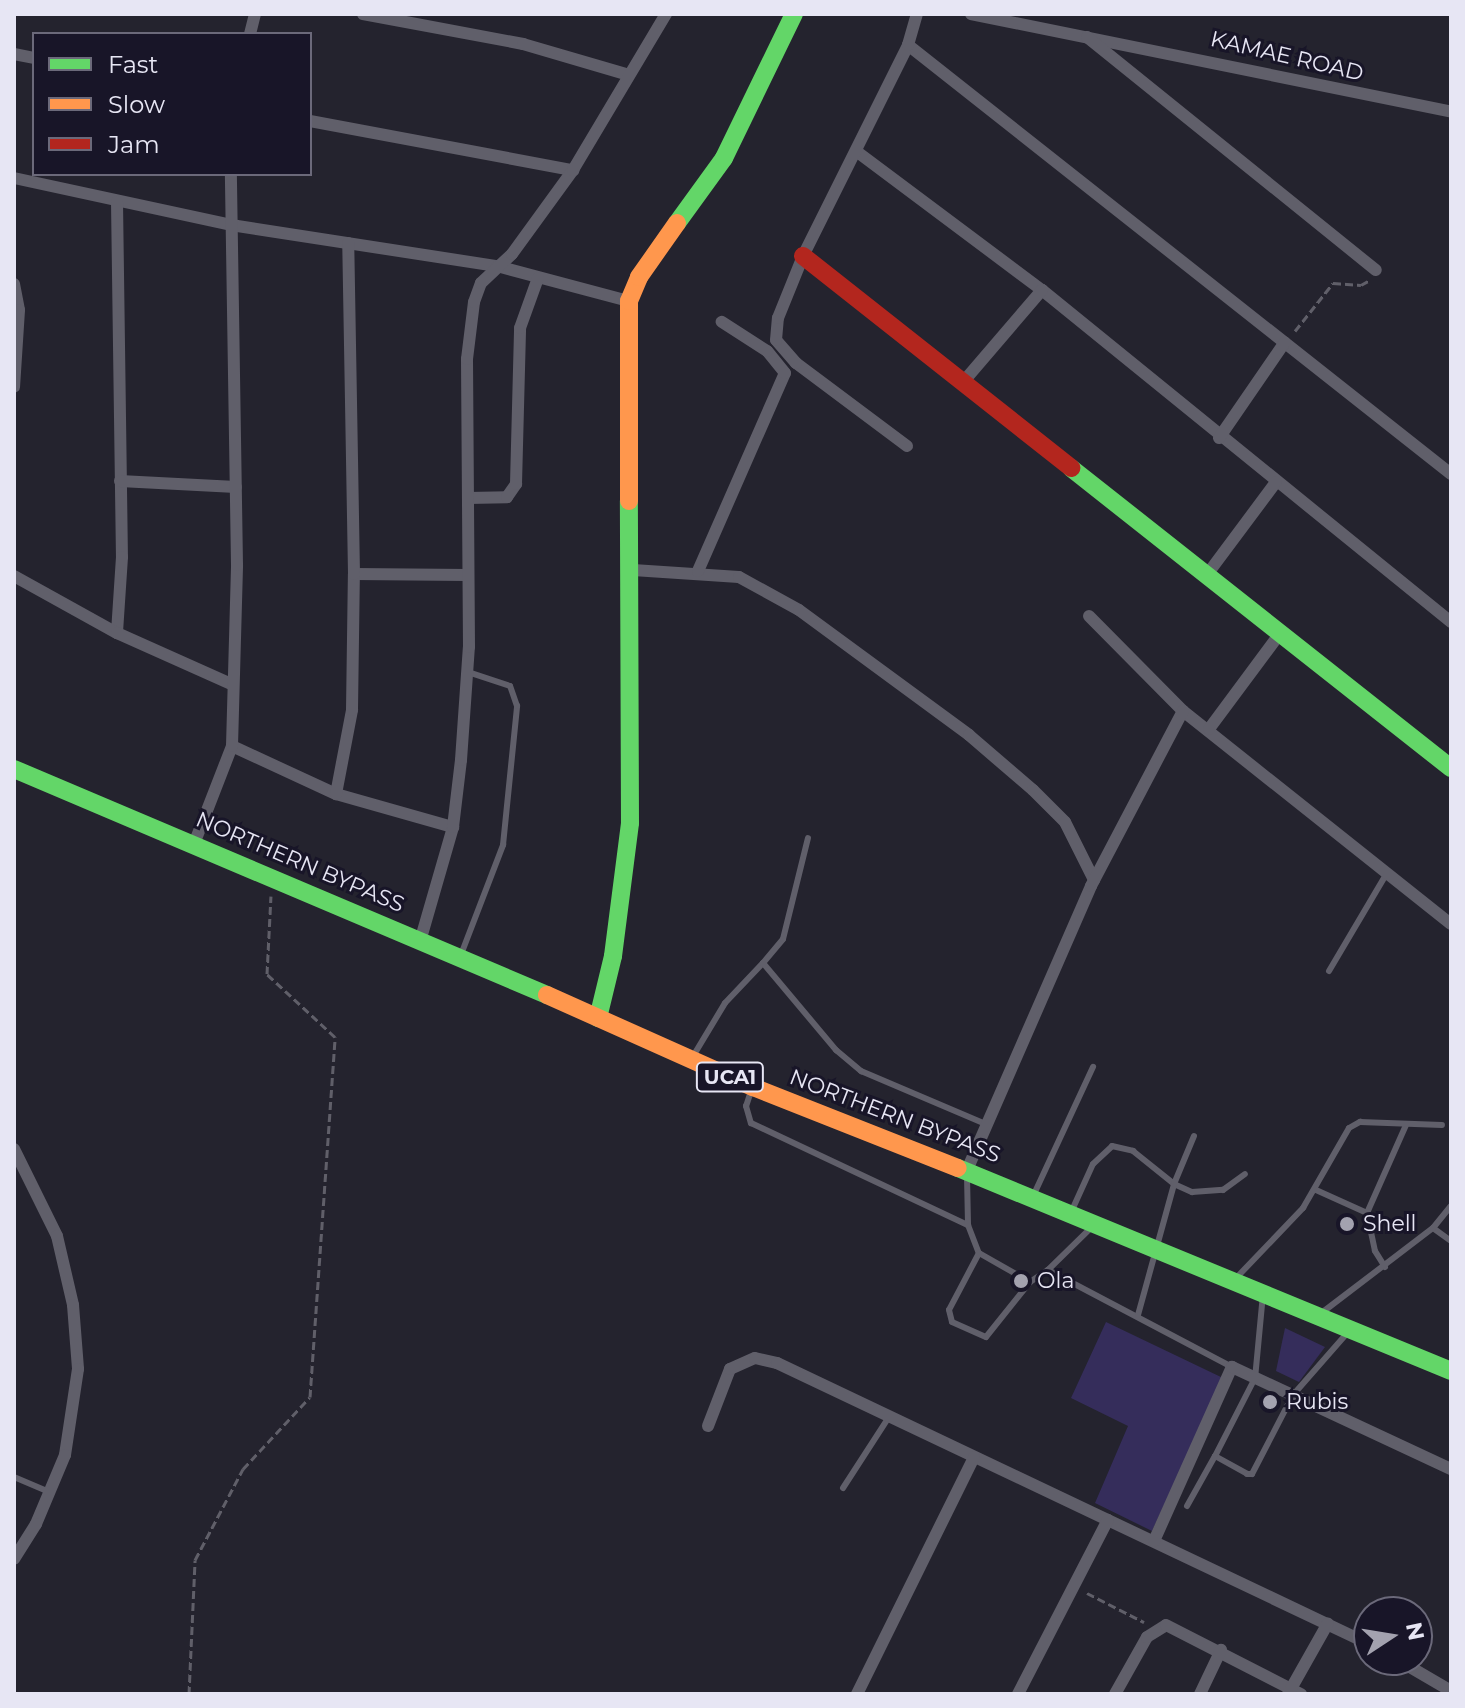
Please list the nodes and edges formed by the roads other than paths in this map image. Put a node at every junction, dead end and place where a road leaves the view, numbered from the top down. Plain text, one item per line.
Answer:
1 (363, 14) edge
2 (666, 14) edge
3 (794, 14) edge
4 (917, 14) edge
5 (971, 14) edge
6 (1084, 35) junction
7 (908, 45) junction
8 (629, 75) junction
9 (1451, 112) edge
10 (312, 121) edge
11 (856, 151) junction
12 (573, 170) junction
13 (231, 176) edge
14 (14, 178) edge
15 (117, 202) junction
16 (231, 225) junction
17 (348, 243) junction
18 (803, 256) junction
19 (497, 266) junction
20 (1376, 270) road end
21 (538, 278) junction
22 (14, 284) edge
23 (1042, 290) junction
24 (629, 301) junction
25 (722, 322) dead end
26 (1285, 342) junction
27 (964, 381) junction
28 (14, 387) edge
29 (1219, 438) junction
30 (907, 446) dead end
31 (1451, 474) edge
32 (120, 481) junction
33 (1276, 482) junction
34 (236, 487) junction
35 (468, 498) junction
36 (633, 570) junction
37 (698, 571) junction
38 (354, 574) junction
39 (468, 575) junction
40 (14, 576) edge
41 (1206, 576) junction
42 (1089, 616) dead end
43 (1451, 622) edge
44 (1281, 632) junction
45 (117, 633) junction
46 (468, 672) junction
47 (231, 684) junction
48 (1183, 711) junction
49 (1209, 729) junction
50 (232, 746) junction
51 (1451, 768) edge
52 (14, 769) edge
53 (336, 794) junction
54 (453, 827) junction
55 (808, 838) dead end
56 (194, 844) junction
57 (1387, 873) junction
58 (1094, 880) junction
59 (1451, 924) edge
60 (421, 938) junction
61 (461, 956) junction
62 (763, 963) junction
63 (1329, 971) dead end
64 (598, 1018) junction
65 (691, 1061) junction
66 (1093, 1067) dead end
67 (753, 1087) junction
68 (986, 1124) junction
69 (1406, 1125) junction
70 (1442, 1125) dead end
71 (1194, 1136) dead end
72 (14, 1149) edge
73 (967, 1170) junction
74 (1245, 1174) dead end
75 (1174, 1184) junction
76 (1316, 1190) junction
77 (1034, 1196) junction
78 (1451, 1206) edge
79 (1071, 1212) junction
80 (1367, 1213) junction
81 (1097, 1222) junction
82 (968, 1225) junction
83 (1433, 1228) junction
84 (1451, 1241) edge
85 (1159, 1247) junction
86 (979, 1253) junction
87 (1385, 1267) junction
88 (1048, 1270) junction
89 (1234, 1280) junction
90 (1030, 1282) junction
91 (1263, 1293) junction
92 (1138, 1315) junction
93 (1318, 1315) junction
94 (1351, 1328) junction
95 (1232, 1367) junction
96 (1451, 1371) edge
97 (1255, 1378) junction
98 (1293, 1395) junction
99 (891, 1414) junction
100 (708, 1426) dead end
101 (1215, 1456) junction
102 (974, 1457) junction
103 (1451, 1469) edge
104 (14, 1477) edge
105 (843, 1488) dead end
106 (50, 1492) junction
107 (1187, 1506) dead end
108 (1108, 1520) junction
109 (1154, 1541) junction
110 (14, 1559) edge
111 (1328, 1623) junction
112 (1353, 1636) edge
113 (1221, 1650) junction
114 (1425, 1676) edge
115 (1451, 1691) edge
116 (1293, 1692) edge
117 (857, 1694) edge
118 (1018, 1694) edge
119 (1115, 1694) edge
120 (1200, 1694) edge

1 - 8 street
2 - 8 street
3 - 24 street
4 - 7 street
5 - 6 street, KAMAE ROAD
6 - 9 street, KAMAE ROAD
6 - 20 street
7 - 11 street
7 - 26 street
8 - 12 street
10 - 12 street
11 - 18 street
11 - 23 street
12 - 19 street
13 - 16 street
14 - 15 street
15 - 16 street
15 - 32 street
16 - 17 street
16 - 34 street
17 - 19 street
17 - 38 street
18 - 27 street
18 - 30 street
19 - 21 street
19 - 35 street
21 - 24 street
21 - 35 street
22 - 28 street
23 - 27 street
23 - 29 street
24 - 36 street
25 - 37 street
26 - 29 street
26 - 31 street
27 - 41 street
29 - 33 street
32 - 34 street
32 - 45 street
33 - 41 street
33 - 43 street
34 - 47 street
35 - 39 street
36 - 37 street
36 - 64 street
37 - 58 street
38 - 39 street
38 - 53 street
39 - 46 street
40 - 45 street
41 - 44 street
42 - 48 street
44 - 49 street
44 - 51 street
45 - 47 street
46 - 54 street
46 - 61 lane
47 - 50 street
48 - 49 street
48 - 58 street
49 - 57 street
50 - 53 street
50 - 56 street
52 - 56 street, NORTHERN BYPASS / UCA1
53 - 54 street
54 - 60 street
55 - 62 lane
56 - 60 street, NORTHERN BYPASS / UCA1
57 - 59 street
57 - 63 lane
58 - 68 street
60 - 61 street, NORTHERN BYPASS / UCA1
61 - 64 street, NORTHERN BYPASS / UCA1
62 - 65 lane
62 - 68 lane
64 - 65 street, NORTHERN BYPASS / UCA1
65 - 67 street, NORTHERN BYPASS / UCA1
66 - 77 lane
67 - 73 street, NORTHERN BYPASS / UCA1
67 - 82 lane
68 - 73 street
69 - 70 lane
69 - 76 lane
69 - 80 lane
71 - 75 lane
72 - 106 street
73 - 77 street, NORTHERN BYPASS / UCA1
73 - 82 lane
74 - 75 lane
75 - 79 lane
75 - 85 lane
76 - 80 lane
76 - 89 lane
77 - 79 street, NORTHERN BYPASS / UCA1
78 - 83 lane
79 - 81 street, NORTHERN BYPASS / UCA1
80 - 87 lane
81 - 85 street, NORTHERN BYPASS / UCA1
81 - 88 lane
82 - 86 lane
83 - 84 lane
83 - 87 lane
85 - 89 street, NORTHERN BYPASS / UCA1
85 - 92 lane
86 - 90 lane
86 - 90 lane
87 - 93 lane
88 - 90 lane
88 - 92 lane
89 - 91 street, NORTHERN BYPASS / UCA1
91 - 93 street, NORTHERN BYPASS / UCA1
91 - 97 lane
92 - 95 lane
93 - 94 street, NORTHERN BYPASS / UCA1
94 - 96 street, NORTHERN BYPASS / UCA1
94 - 98 lane
95 - 97 street
95 - 109 street
97 - 98 street
97 - 101 lane
98 - 101 lane
98 - 103 street
99 - 100 street
99 - 102 street
99 - 105 lane
101 - 107 lane
102 - 108 street
102 - 117 street
104 - 106 lane
106 - 110 street
108 - 109 street
108 - 118 street
109 - 111 street
111 - 112 street
111 - 116 street
113 - 116 street
113 - 119 street
113 - 120 street
114 - 115 street

